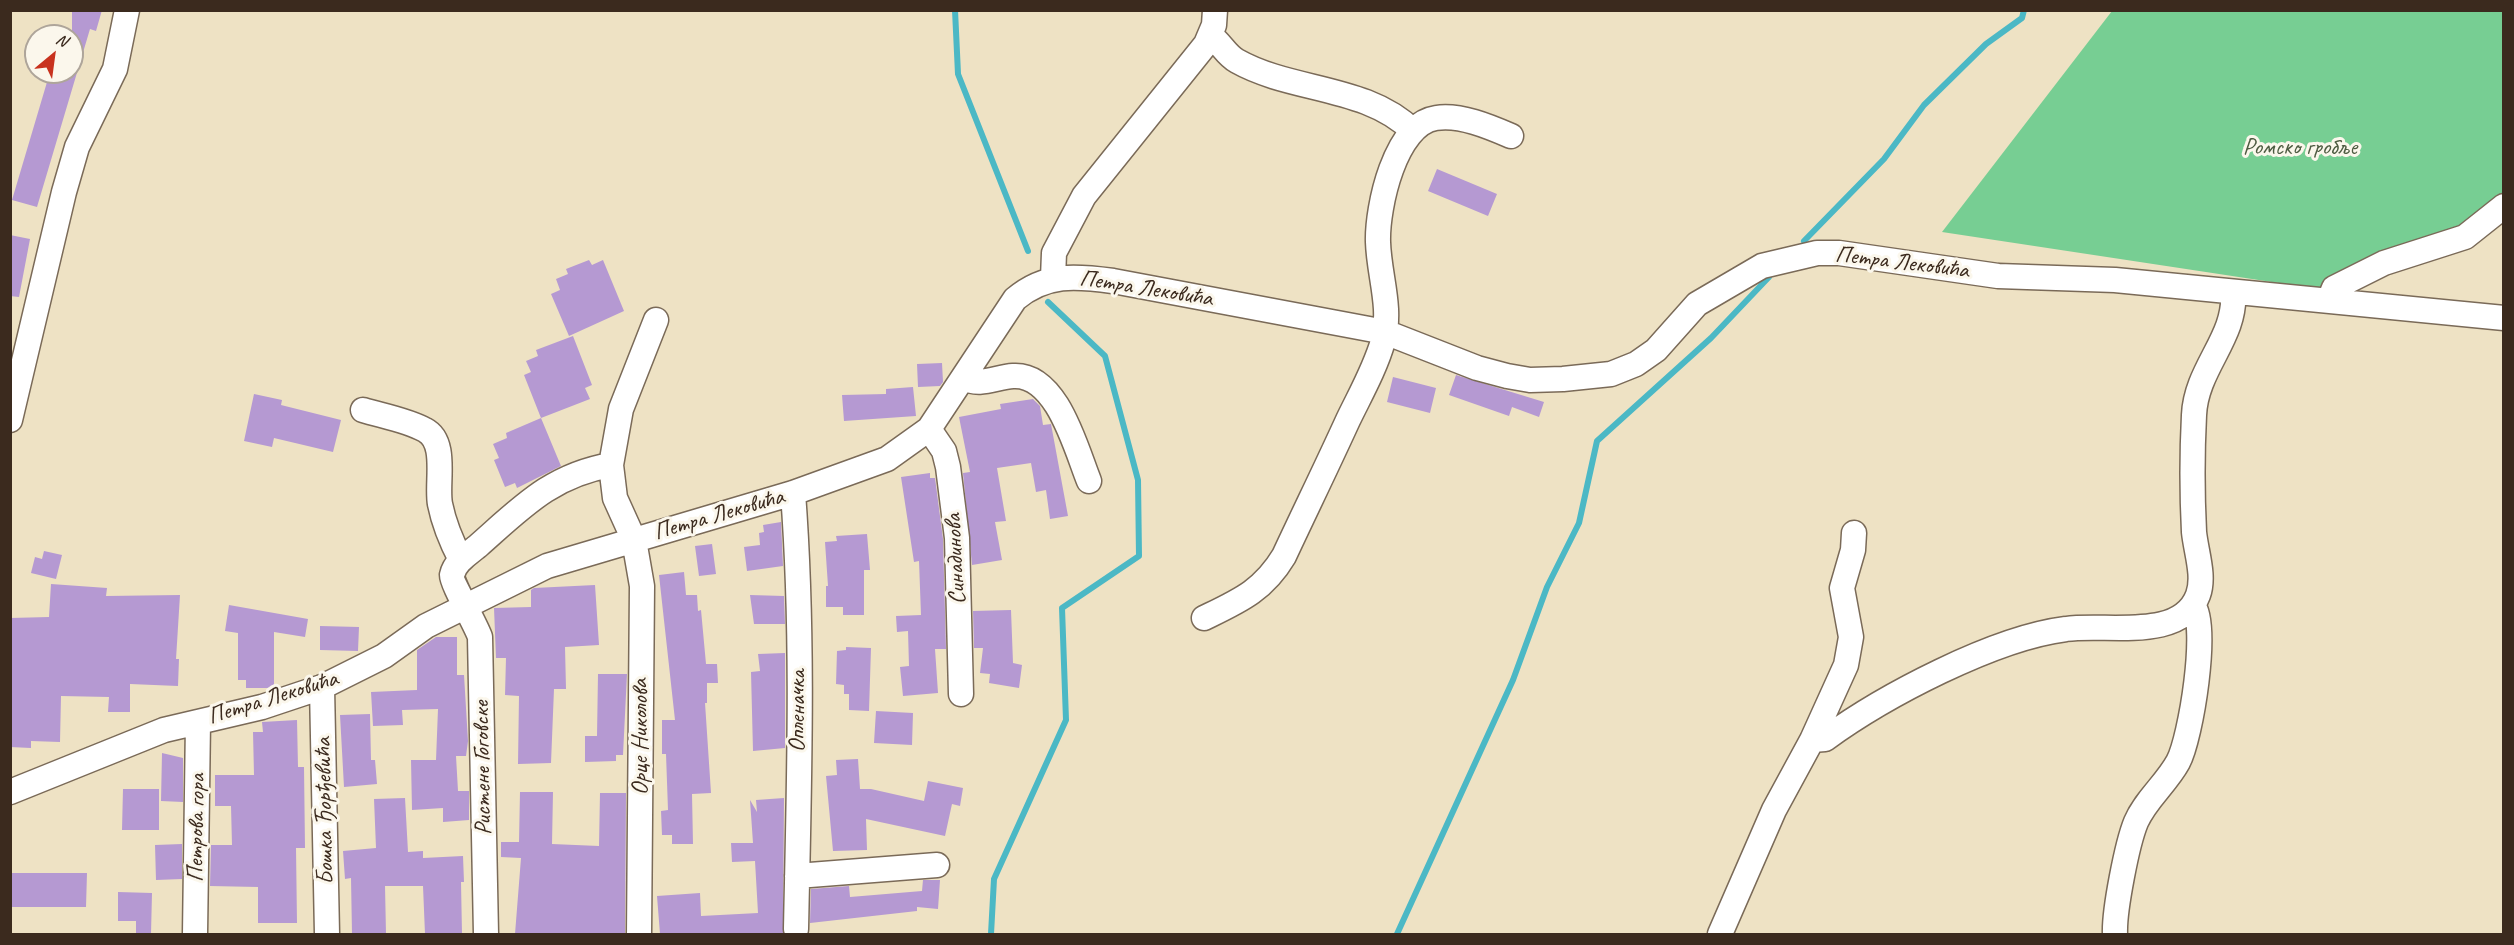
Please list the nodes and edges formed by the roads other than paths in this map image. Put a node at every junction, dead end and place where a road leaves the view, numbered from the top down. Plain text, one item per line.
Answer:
1 (127, 10) edge
2 (1215, 10) edge
3 (1211, 36) junction
4 (1413, 131) junction
5 (1511, 136) dead end
6 (2504, 206) edge
7 (1053, 278) junction
8 (2233, 292) junction
9 (2329, 300) junction
10 (2504, 318) edge
11 (656, 320) dead end
12 (1385, 332) junction
13 (964, 378) junction
14 (363, 410) dead end
15 (10, 420) edge
16 (929, 429) junction
17 (611, 465) junction
18 (1089, 481) dead end
19 (793, 493) junction
20 (1854, 533) dead end
21 (634, 540) junction
22 (461, 560) junction
23 (466, 604) junction
24 (2193, 605) junction
25 (1204, 618) dead end
26 (322, 687) junction
27 (961, 694) dead end
28 (198, 722) junction
29 (1812, 740) junction
30 (10, 792) edge
31 (937, 865) dead end
32 (797, 876) junction
33 (796, 928) dead end
34 (195, 934) edge
35 (327, 934) edge
36 (486, 934) edge
37 (639, 934) edge
38 (1720, 934) edge
39 (2115, 934) edge

1 - 15 street
2 - 3 street
3 - 4 street
3 - 7 street
4 - 5 street
4 - 12 street
6 - 9 street
7 - 12 street, Петра Лековића
7 - 13 street, Петра Лековића
8 - 9 street, Петра Лековића
8 - 12 street, Петра Лековића
8 - 24 street
9 - 10 street, Петра Лековића
11 - 17 street, Орце Николова
12 - 25 street
13 - 16 street, Петра Лековића
13 - 18 street
14 - 22 street
16 - 19 street, Петра Лековића
16 - 27 street, Синадинова
17 - 21 street, Орце Николова
17 - 22 street
19 - 21 street, Петра Лековића
19 - 32 street, Опленачка
20 - 29 street
21 - 23 street, Петра Лековића
21 - 37 street, Орце Николова
22 - 23 street, Ристене Гоговске
23 - 26 street, Петра Лековића
23 - 36 street, Ристене Гоговске
24 - 29 street
24 - 39 street
26 - 28 street, Петра Лековића
26 - 35 street, Бошка Ђорђевића
28 - 30 street, Петра Лековића
28 - 34 street, Петрова гора
29 - 38 street
31 - 32 street
32 - 33 street, Опленачка

